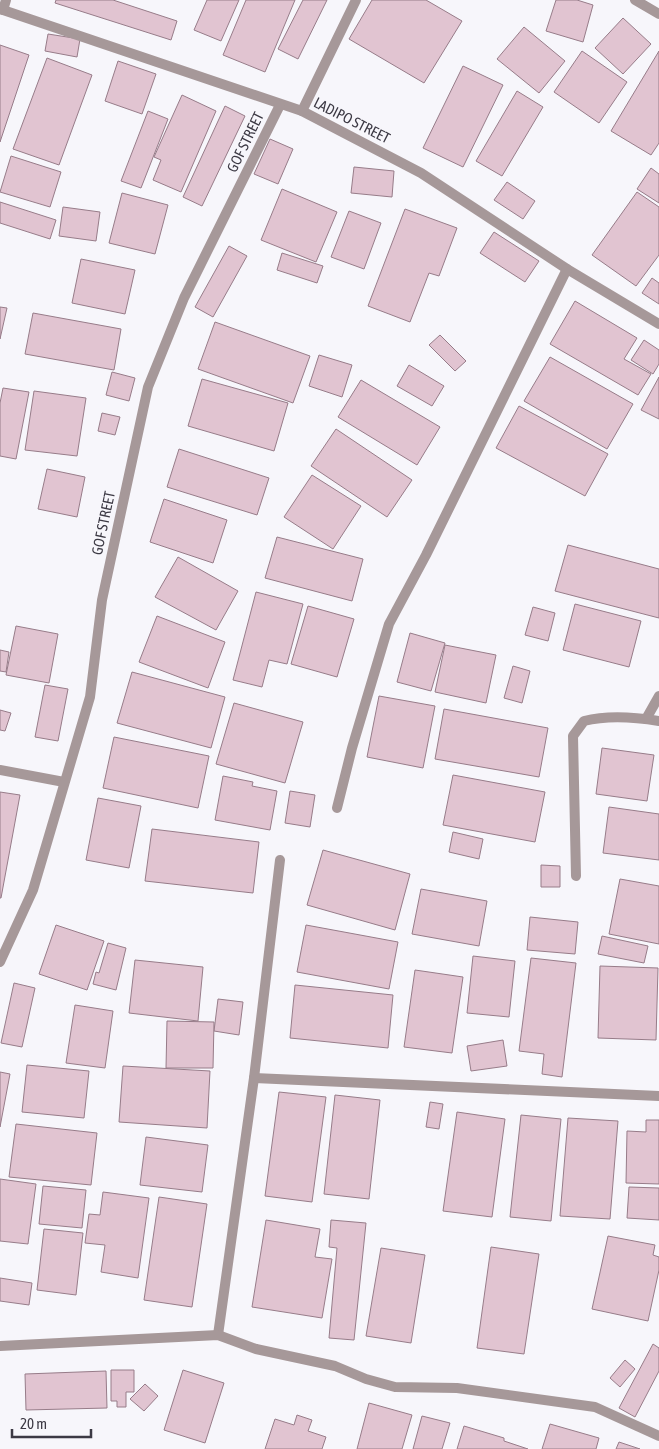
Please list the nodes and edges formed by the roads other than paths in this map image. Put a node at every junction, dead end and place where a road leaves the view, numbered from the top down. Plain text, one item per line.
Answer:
1 (356, 0) edge
2 (635, 0) edge
3 (3, 6) edge
4 (659, 14) edge
5 (280, 105) junction
6 (302, 112) junction
7 (566, 269) junction
8 (659, 324) edge
9 (659, 696) edge
10 (646, 719) junction
11 (659, 721) edge
12 (0, 770) edge
13 (64, 782) junction
14 (337, 808) dead end
15 (280, 860) dead end
16 (576, 876) dead end
17 (0, 962) edge
18 (254, 1078) junction
19 (659, 1096) edge
20 (218, 1335) junction
21 (0, 1346) edge
22 (659, 1436) edge

1 - 6 street
2 - 4 street
3 - 5 street, LADIPO STREET
5 - 6 street, LADIPO STREET
5 - 13 street, GOF STREET
6 - 7 street, LADIPO STREET
7 - 8 street, LADIPO STREET
7 - 14 street
9 - 10 street
10 - 11 street
10 - 16 street
12 - 13 street
13 - 17 street, GOF STREET
15 - 18 street
18 - 19 street
18 - 20 street
20 - 21 street
20 - 22 street

